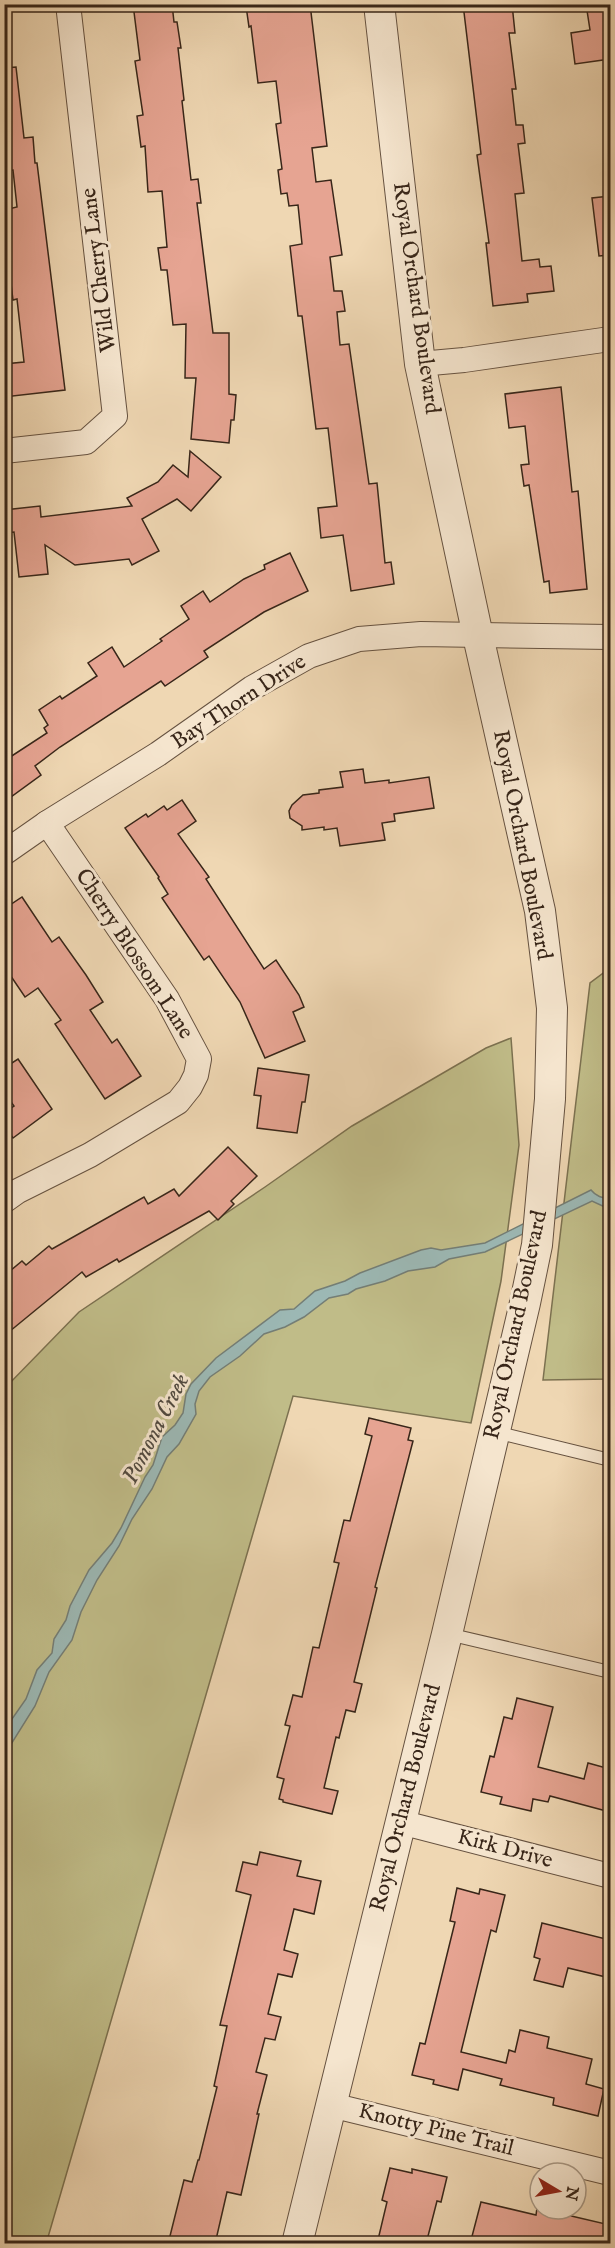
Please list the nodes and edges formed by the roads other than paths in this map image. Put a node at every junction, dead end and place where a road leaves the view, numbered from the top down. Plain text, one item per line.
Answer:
1 (68, 4) edge
2 (378, 4) edge
3 (610, 339) edge
4 (420, 364) junction
5 (4, 451) edge
6 (478, 636) junction
7 (610, 637) edge
8 (47, 823) junction
9 (4, 853) edge
10 (4, 1201) edge
11 (495, 1432) junction
12 (610, 1460) edge
13 (447, 1634) junction
14 (610, 1672) edge
15 (400, 1822) junction
16 (610, 1876) edge
17 (331, 2105) junction
18 (610, 2174) edge
19 (297, 2244) edge

1 - 5 street, Wild Cherry Lane
2 - 4 street, Royal Orchard Boulevard
3 - 4 street
4 - 6 street, Royal Orchard Boulevard
6 - 7 street, Bay Thorn Drive
6 - 8 street, Bay Thorn Drive
6 - 11 street, Royal Orchard Boulevard
8 - 9 street, Bay Thorn Drive
8 - 10 street, Cherry Blossom Lane
11 - 12 lane
11 - 13 street, Royal Orchard Boulevard
13 - 14 lane
13 - 15 street, Royal Orchard Boulevard
15 - 16 street, Kirk Drive
15 - 17 street, Royal Orchard Boulevard
17 - 18 street, Knotty Pine Trail
17 - 19 street, Royal Orchard Boulevard

